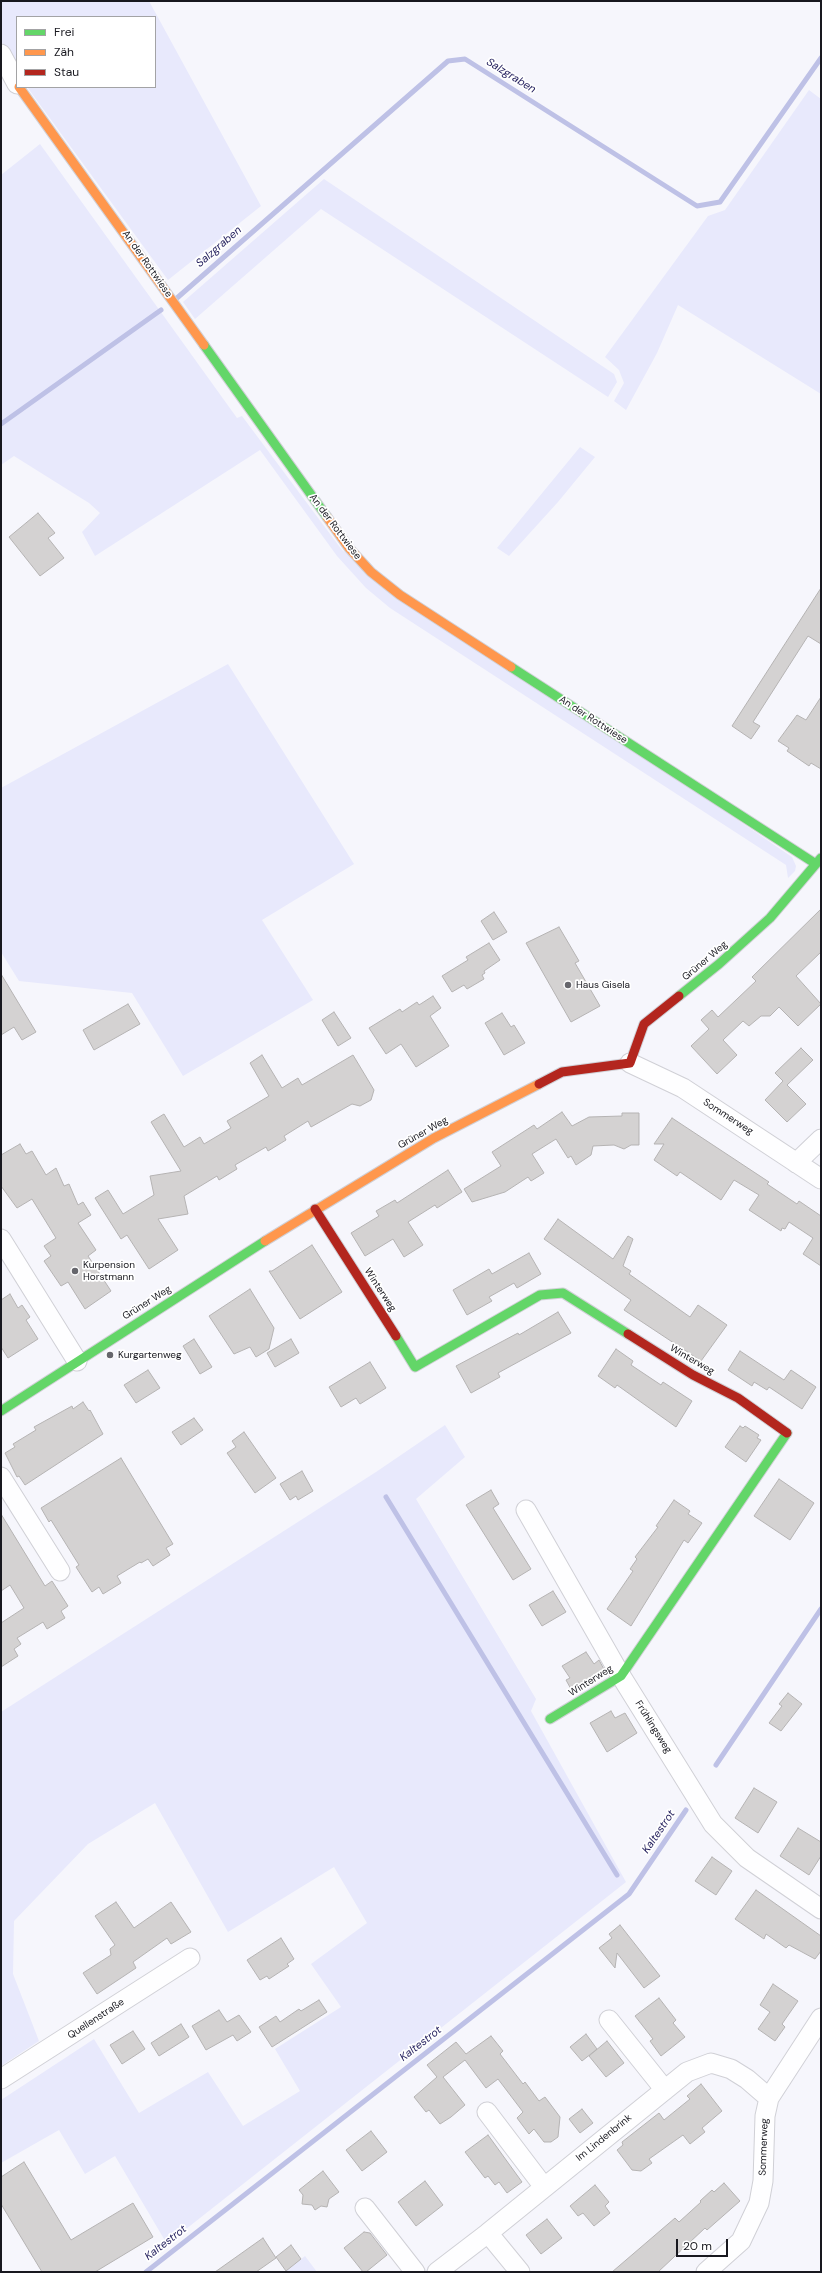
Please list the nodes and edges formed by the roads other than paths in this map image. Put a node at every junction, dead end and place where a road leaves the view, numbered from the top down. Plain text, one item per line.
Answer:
1 (1, 54) edge
2 (16, 82) edge
3 (20, 88) edge
4 (819, 861) edge
5 (630, 1063) junction
6 (821, 1139) edge
7 (796, 1162) junction
8 (821, 1179) edge
9 (315, 1209) junction
10 (1, 1239) edge
11 (77, 1361) junction
12 (1, 1410) edge
13 (1, 1477) edge
14 (526, 1510) dead end
15 (60, 1571) dead end
16 (620, 1676) junction
17 (550, 1719) dead end
18 (821, 1909) edge
19 (190, 1958) dead end
20 (821, 2018) edge
21 (609, 2020) dead end
22 (1, 2079) edge
23 (665, 2090) junction
24 (769, 2098) junction
25 (487, 2112) dead end
26 (544, 2187) junction
27 (365, 2208) dead end
28 (488, 2233) junction
29 (415, 2272) edge
30 (437, 2272) edge
31 (520, 2272) edge
32 (706, 2272) edge

1 - 2 street
3 - 4 street, An der Rottwiese
4 - 5 street, Grüner Weg
5 - 7 street, Sommerweg
5 - 9 street, Grüner Weg
6 - 7 street
7 - 8 street, Sommerweg
9 - 11 street, Grüner Weg
9 - 16 street, Winterweg
10 - 11 street
11 - 12 street, Grüner Weg
13 - 15 street
14 - 16 street, Frühlingsweg
16 - 17 street, Winterweg
16 - 18 street, Frühlingsweg
19 - 22 street, Quellenstraße
20 - 24 street, Sommerweg
21 - 23 street
23 - 24 street, Im Lindenbrink
23 - 26 street, Im Lindenbrink
24 - 32 street, Sommerweg
25 - 26 street
26 - 28 street, Im Lindenbrink
27 - 29 street
28 - 30 street, Im Lindenbrink
28 - 31 street

